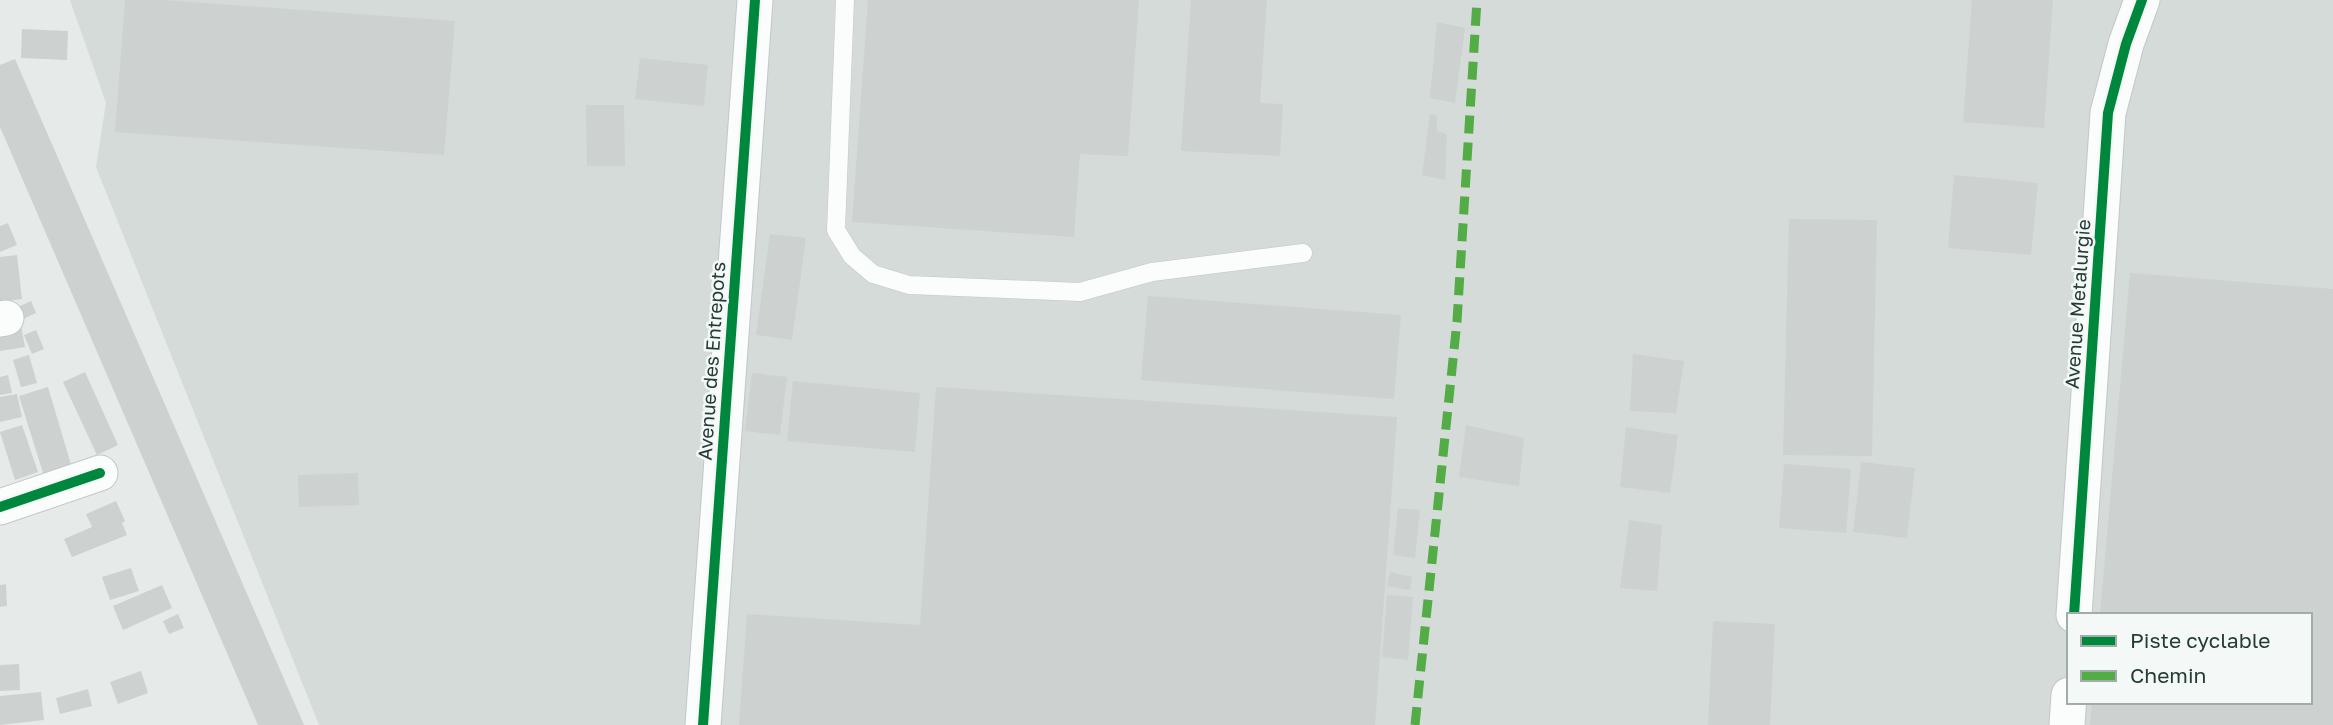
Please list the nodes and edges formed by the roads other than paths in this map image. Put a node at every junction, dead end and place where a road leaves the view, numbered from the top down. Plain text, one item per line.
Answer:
1 (755, 0) edge
2 (845, 0) edge
3 (2142, 0) edge
4 (1303, 253) dead end
5 (100, 473) dead end
6 (0, 508) edge
7 (2074, 613) edge
8 (2068, 704) edge
9 (703, 725) edge
10 (2067, 725) edge

1 - 9 street, Avenue des Entrepots
2 - 4 lane
3 - 7 street, Avenue Metalurgie
5 - 6 street
8 - 10 street

